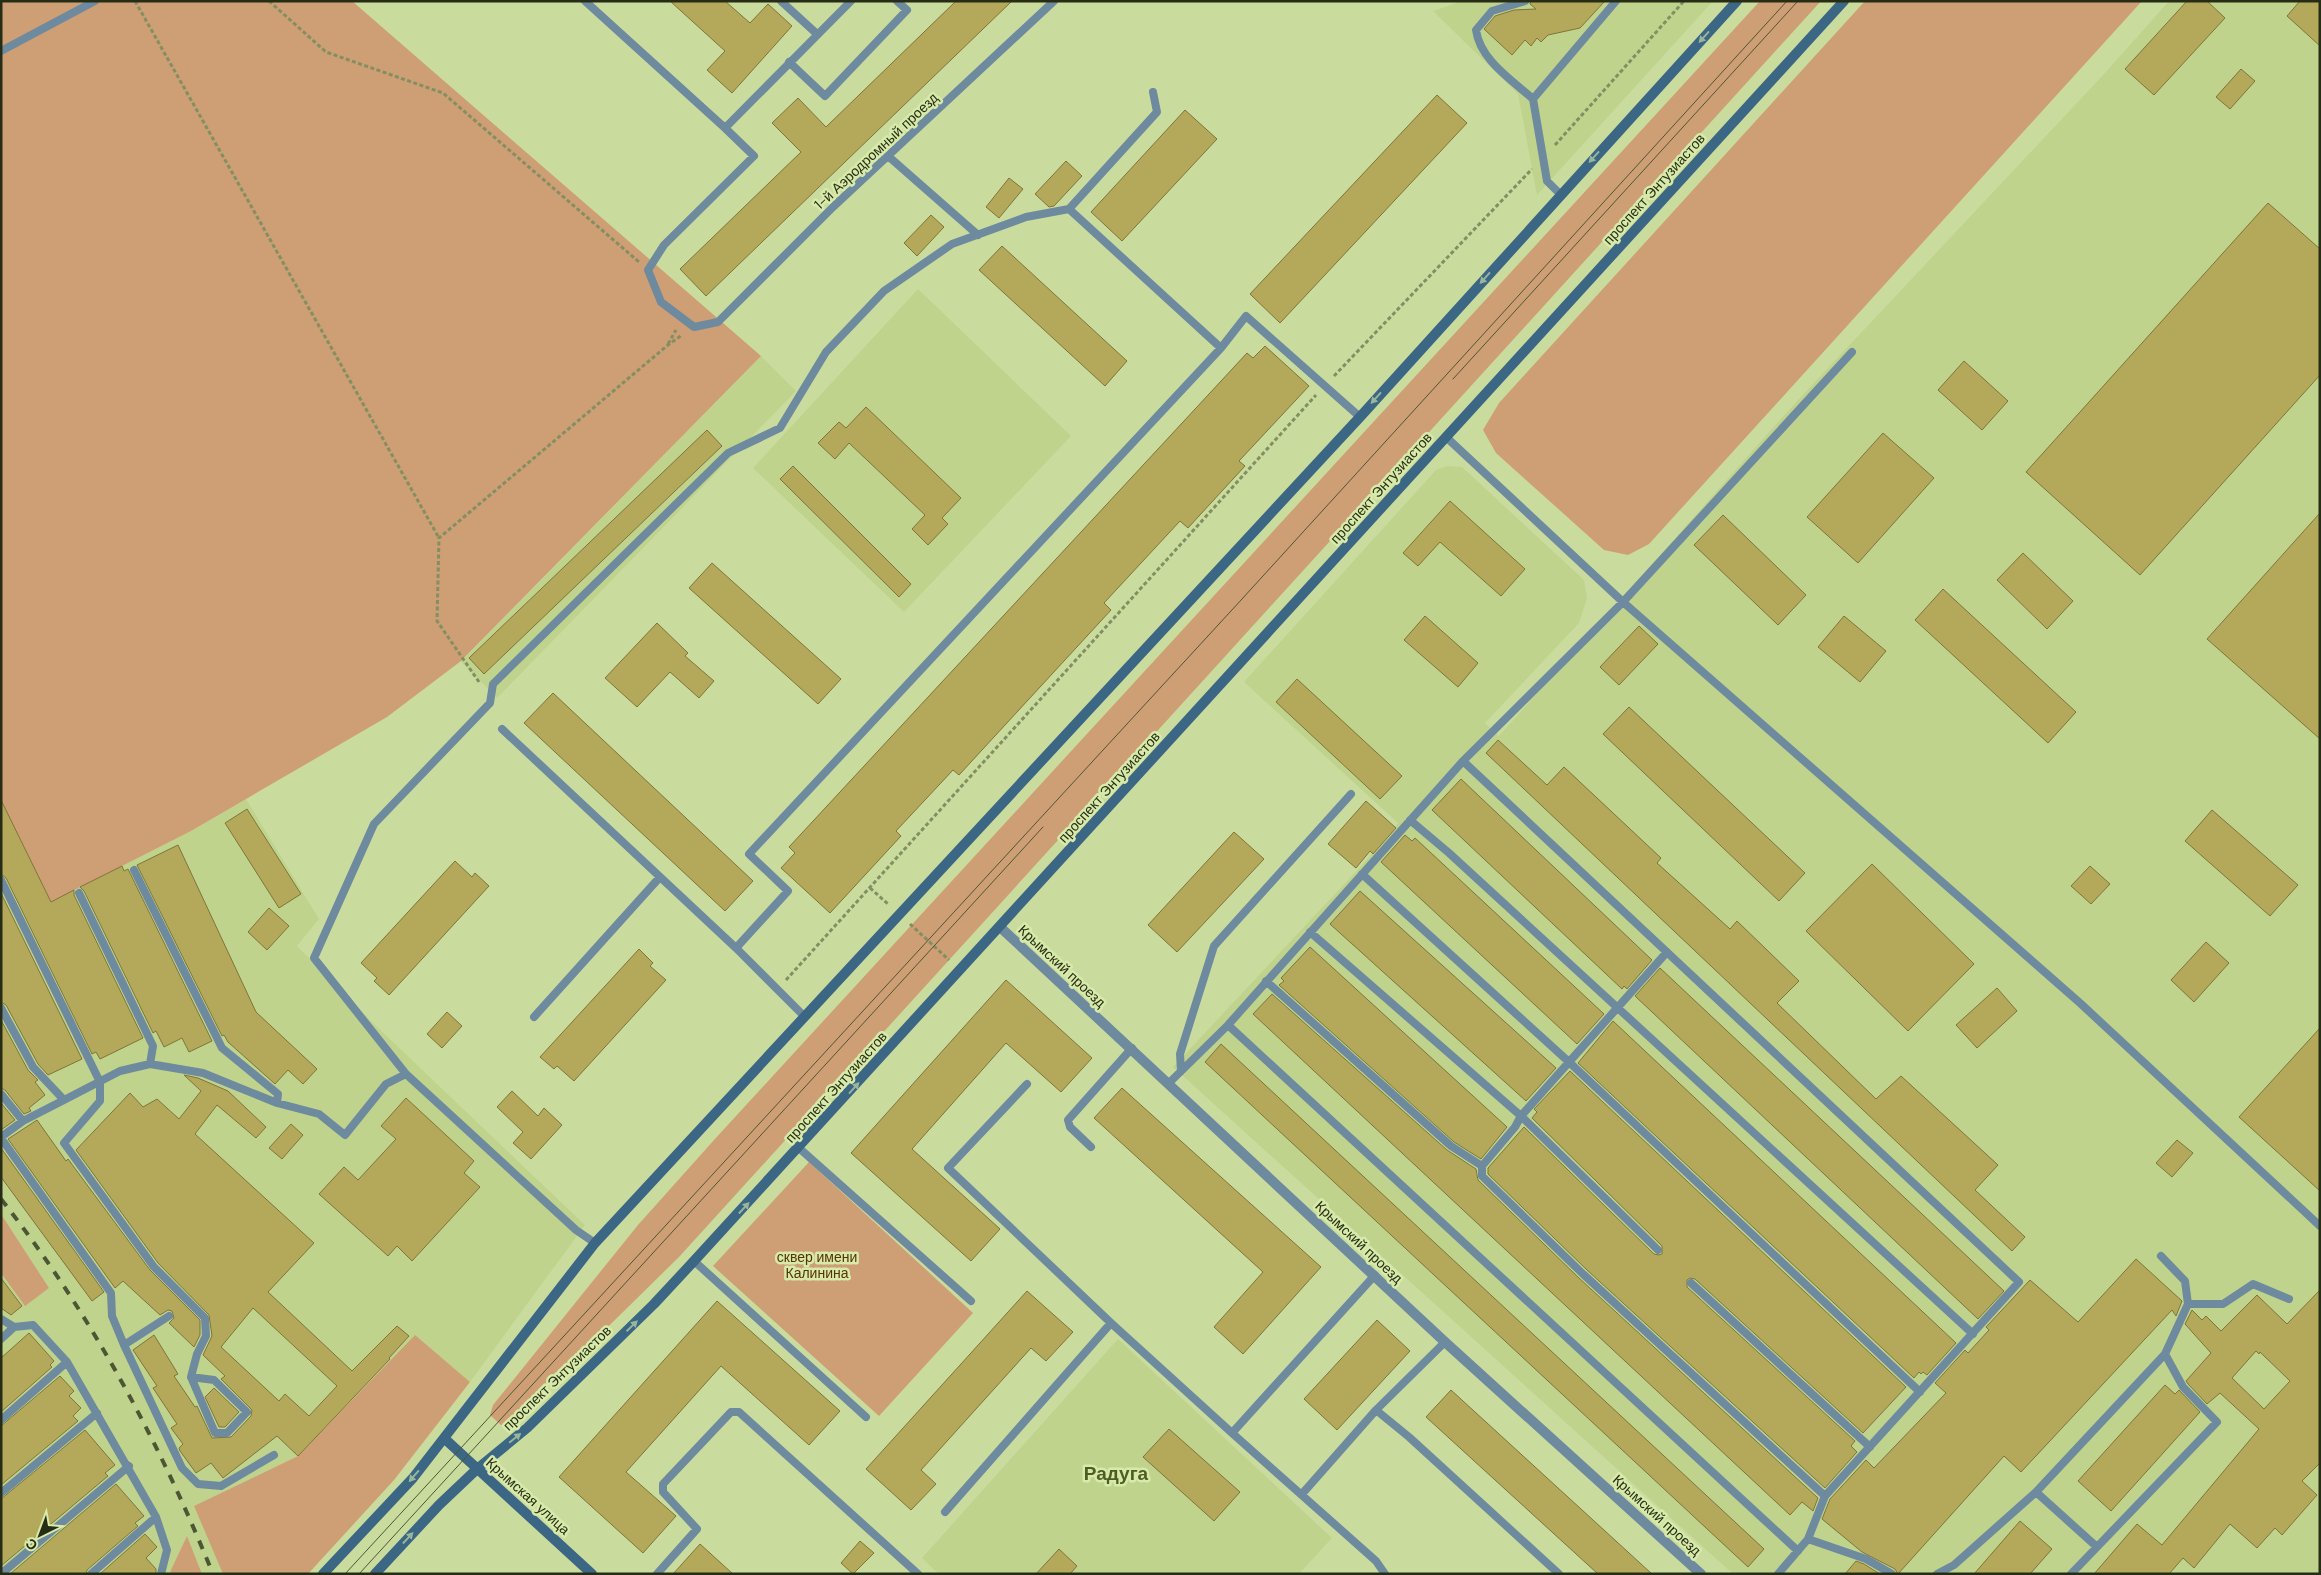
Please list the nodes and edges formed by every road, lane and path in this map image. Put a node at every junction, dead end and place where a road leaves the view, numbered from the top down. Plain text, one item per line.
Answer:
1 (95, 1) edge
2 (135, 1) edge
3 (269, 1) edge
4 (585, 1) edge
5 (781, 1) edge
6 (851, 1) edge
7 (897, 1) edge
8 (1054, 1) edge
9 (1525, 1) edge
10 (1616, 1) edge
11 (1684, 1) edge
12 (1737, 1) edge
13 (1844, 1) edge
14 (818, 34) junction
15 (1, 50) edge
16 (789, 62) junction
17 (1153, 92) dead end
18 (1534, 99) junction
19 (724, 128) junction
20 (888, 156) junction
21 (1543, 158) junction
22 (1560, 194) junction
23 (1069, 209) junction
24 (978, 236) junction
25 (648, 270) junction
26 (694, 327) junction
27 (1221, 348) junction
28 (1852, 352) dead end
29 (1324, 386) junction
30 (1360, 416) junction
31 (1446, 436) junction
32 (439, 538) junction
33 (1623, 602) junction
34 (491, 698) junction
35 (502, 729) dead end
36 (1463, 761) junction
37 (1351, 794) dead end
38 (1410, 820) junction
39 (134, 870) dead end
40 (1362, 874) junction
41 (660, 877) junction
42 (1, 880) edge
43 (870, 888) junction
44 (79, 893) dead end
45 (900, 915) junction
46 (1000, 927) junction
47 (1310, 932) junction
48 (736, 948) junction
49 (1667, 952) junction
50 (961, 970) junction
51 (1266, 981) junction
52 (777, 989) junction
53 (1, 1008) edge
54 (1618, 1008) junction
55 (804, 1016) junction
56 (534, 1017) dead end
57 (1228, 1024) junction
58 (1132, 1048) junction
59 (1569, 1062) junction
60 (150, 1064) junction
61 (1180, 1071) junction
62 (406, 1074) junction
63 (100, 1082) junction
64 (1169, 1083) junction
65 (1028, 1084) dead end
66 (1, 1094) edge
67 (64, 1100) junction
68 (276, 1103) junction
69 (1521, 1116) junction
70 (23, 1121) junction
71 (1, 1137) edge
72 (1092, 1147) dead end
73 (799, 1148) junction
74 (1482, 1166) junction
75 (2320, 1226) edge
76 (595, 1243) junction
77 (1658, 1250) dead end
78 (2162, 1256) dead end
79 (694, 1261) junction
80 (1375, 1275) junction
81 (1691, 1283) dead end
82 (2289, 1299) dead end
83 (971, 1300) dead end
84 (2188, 1304) junction
85 (168, 1316) dead end
86 (1, 1319) edge
87 (1110, 1323) junction
88 (14, 1327) junction
89 (1973, 1334) junction
90 (1, 1339) edge
91 (1445, 1342) junction
92 (124, 1345) junction
93 (2165, 1354) junction
94 (67, 1362) junction
95 (191, 1377) junction
96 (1920, 1392) junction
97 (1376, 1410) junction
98 (97, 1413) junction
99 (866, 1417) dead end
100 (1, 1420) edge
101 (1232, 1433) junction
102 (445, 1439) junction
103 (1870, 1447) junction
104 (274, 1455) dead end
105 (129, 1466) junction
106 (477, 1469) junction
107 (2036, 1492) junction
108 (1, 1493) edge
109 (1302, 1494) junction
110 (1825, 1496) junction
111 (945, 1512) dead end
112 (156, 1516) junction
113 (1808, 1539) junction
114 (2097, 1546) junction
115 (1798, 1551) junction
116 (1, 1574) edge
117 (91, 1574) edge
118 (161, 1574) edge
119 (323, 1574) edge
120 (376, 1574) edge
121 (592, 1574) edge
122 (657, 1574) edge
123 (918, 1574) edge
124 (1385, 1574) edge
125 (1559, 1574) edge
126 (1701, 1574) edge
127 (1778, 1574) edge
128 (1892, 1574) edge
129 (1937, 1574) edge
130 (2072, 1574) edge

1 - 15 lane
2 - 32 path
3 - 25 path
4 - 19 lane
5 - 14 lane
6 - 14 lane
7 - 16 lane
8 - 20 lane, 1-й Аэродромный проезд
9 - 18 lane
10 - 18 lane
11 - 21 path
12 -> 22 main road
13 - 31 main road, проспект Энтузиастов
14 - 16 lane
16 - 19 lane
17 - 23 lane
18 - 21 lane
19 - 25 lane
20 - 24 lane
20 - 26 lane, 1-й Аэродромный проезд
21 - 22 lane
21 - 29 path
22 -> 30 main road
23 - 24 lane
23 - 27 lane
24 - 34 lane
25 - 26 lane
26 - 32 path
27 - 29 lane
27 - 48 lane
28 - 33 lane
29 - 30 lane
29 - 43 path
30 - 45 main road
31 - 33 lane
31 - 46 main road, проспект Энтузиастов
32 - 34 path
33 - 36 lane
33 - 75 lane
34 - 62 lane
35 - 41 lane
36 - 38 lane
36 - 49 lane
37 - 61 lane
38 - 40 lane
38 - 54 lane
39 - 68 lane
40 - 47 lane
40 - 59 lane
41 - 48 lane
41 - 56 lane
42 - 63 lane
43 - 45 path
43 - 52 path
44 - 60 lane
45 - 50 path
45 - 55 main road
46 - 50 main road, проспект Энтузиастов
46 - 58 street, Крымский проезд
47 - 51 lane
47 - 69 lane
48 - 52 lane
49 - 54 lane
49 - 89 lane
73 -> 50 main road, проспект Энтузиастов
51 - 57 lane
51 - 74 lane
52 - 55 lane
53 - 67 lane
54 - 59 lane
54 - 89 lane
55 - 76 main road
57 - 61 lane
57 - 115 lane
58 - 64 street, Крымский проезд
58 - 72 lane
59 - 69 lane
59 - 96 lane
60 - 63 lane
60 - 68 lane
61 - 64 lane
62 - 68 lane
62 - 76 lane
63 - 67 lane
63 - 95 lane
64 - 80 street, Крымский проезд
65 - 87 lane
66 - 70 lane
67 - 70 lane
69 - 74 lane
69 - 77 lane
70 - 71 lane
71 - 92 lane
79 -> 73 main road, проспект Энтузиастов
73 - 83 lane
74 - 110 lane
76 - 102 main road
78 - 84 lane
79 - 99 lane
106 -> 79 main road, проспект Энтузиастов
80 - 91 street, Крымский проезд
80 - 101 lane
81 - 103 lane
82 - 84 lane
84 - 93 lane
85 - 92 lane
86 - 88 lane
87 - 101 lane
87 - 111 lane
88 - 90 lane
88 - 94 lane
89 - 96 lane
91 - 97 lane
91 - 126 street, Крымский проезд
92 - 104 lane
93 - 107 lane
93 - 114 lane
94 - 98 lane
94 - 100 lane
95 - 95 lane
96 - 103 lane
97 - 109 lane
97 - 125 lane
98 - 105 lane
98 - 108 lane
101 - 109 lane
102 - 106 main road, Крымская улица
102 -> 119 main road
103 - 110 lane
105 - 112 lane
105 - 116 lane
120 -> 106 main road, проспект Энтузиастов
106 - 121 main road, Крымская улица
107 - 114 lane
107 - 129 lane
109 - 124 lane
110 - 113 lane
112 - 117 lane
112 - 118 lane
113 - 115 lane
113 - 128 lane
114 - 130 lane
115 - 127 lane
122 - 123 lane

